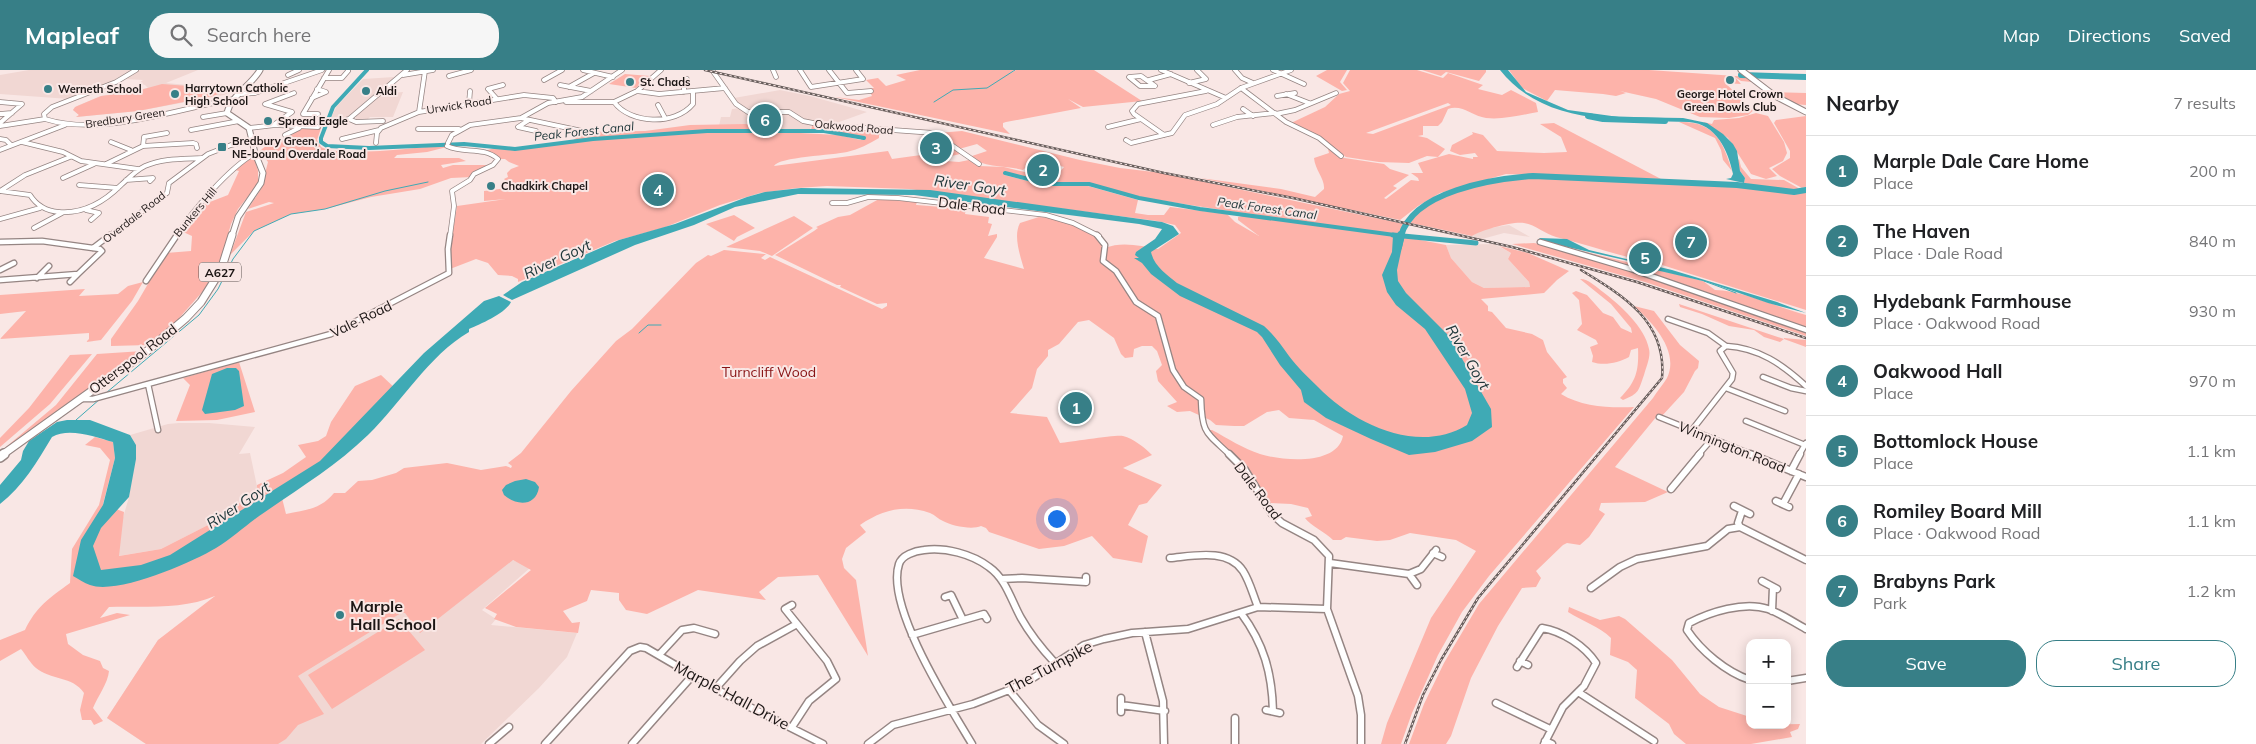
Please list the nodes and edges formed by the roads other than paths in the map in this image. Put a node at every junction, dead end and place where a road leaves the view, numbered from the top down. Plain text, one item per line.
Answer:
1 (136, 70) edge
2 (260, 70) edge
3 (299, 70) edge
4 (321, 70) edge
5 (330, 70) edge
6 (407, 70) edge
7 (433, 70) edge
8 (471, 70) edge
9 (562, 70) edge
10 (583, 70) edge
11 (622, 70) edge
12 (661, 70) edge
13 (712, 70) edge
14 (773, 70) edge
15 (800, 70) edge
16 (830, 70) edge
17 (856, 70) edge
18 (1161, 70) edge
19 (1197, 70) edge
20 (1235, 70) edge
21 (1273, 70) edge
22 (1291, 70) edge
23 (1741, 70) edge
24 (348, 71) dead end
25 (425, 71) junction
26 (594, 73) junction
27 (1171, 74) junction
28 (1281, 74) junction
29 (288, 75) dead end
30 (403, 75) junction
31 (449, 76) dead end
32 (613, 77) junction
33 (776, 77) dead end
34 (324, 78) junction
35 (684, 79) dead end
36 (544, 80) dead end
37 (1149, 80) junction
38 (839, 83) junction
39 (1188, 83) junction
40 (1254, 83) junction
41 (1304, 84) dead end
42 (503, 85) dead end
43 (560, 85) dead end
44 (569, 87) junction
45 (724, 88) junction
46 (1242, 88) junction
47 (318, 89) junction
48 (470, 91) dead end
49 (591, 91) junction
50 (636, 91) junction
51 (693, 91) junction
52 (871, 91) dead end
53 (1206, 91) junction
54 (684, 92) junction
55 (294, 93) dead end
56 (1295, 93) dead end
57 (1336, 93) dead end
58 (240, 94) junction
59 (1286, 94) junction
60 (1277, 96) dead end
61 (312, 98) junction
62 (1226, 98) junction
63 (234, 99) junction
64 (497, 99) junction
65 (563, 101) junction
66 (0, 102) edge
67 (556, 102) junction
68 (614, 102) junction
69 (1309, 103) junction
70 (469, 104) junction
71 (658, 105) dead end
72 (1243, 109) dead end
73 (419, 112) junction
74 (1806, 112) edge
75 (12, 113) junction
76 (226, 113) junction
77 (0, 114) edge
78 (318, 114) dead end
79 (1275, 114) junction
80 (1253, 117) junction
81 (201, 118) dead end
82 (349, 118) junction
83 (521, 118) junction
84 (665, 118) junction
85 (45, 119) junction
86 (529, 120) junction
87 (1141, 120) junction
88 (239, 121) junction
89 (392, 122) junction
90 (275, 124) junction
91 (332, 124) dead end
92 (0, 125) edge
93 (65, 125) junction
94 (1213, 125) dead end
95 (318, 127) dead end
96 (1108, 127) dead end
97 (250, 128) junction
98 (302, 128) junction
99 (418, 129) dead end
100 (459, 129) junction
101 (191, 130) dead end
102 (379, 130) junction
103 (536, 131) dead end
104 (582, 131) dead end
105 (167, 133) dead end
106 (285, 134) dead end
107 (1164, 135) junction
108 (0, 139) edge
109 (342, 139) dead end
110 (119, 140) dead end
111 (252, 140) junction
112 (1126, 140) dead end
113 (22, 142) junction
114 (376, 143) dead end
115 (11, 145) junction
116 (143, 146) junction
117 (197, 148) dead end
118 (0, 150) edge
119 (131, 150) junction
120 (255, 154) junction
121 (1341, 156) dead end
122 (70, 157) junction
123 (202, 158) junction
124 (96, 163) junction
125 (979, 164) dead end
126 (106, 165) junction
127 (138, 169) junction
128 (63, 178) dead end
129 (126, 180) junction
130 (150, 181) dead end
131 (80, 185) dead end
132 (118, 188) junction
133 (0, 191) edge
134 (832, 203) dead end
135 (40, 208) junction
136 (85, 210) junction
137 (62, 213) junction
138 (0, 219) edge
139 (91, 220) dead end
140 (34, 228) dead end
141 (0, 242) edge
142 (1540, 242) dead end
143 (8, 243) junction
144 (0, 248) edge
145 (93, 248) junction
146 (14, 262) dead end
147 (49, 266) dead end
148 (0, 270) edge
149 (78, 274) junction
150 (37, 278) junction
151 (0, 280) edge
152 (146, 281) dead end
153 (70, 282) dead end
154 (1668, 319) dead end
155 (1806, 330) edge
156 (1726, 346) junction
157 (1763, 377) dead end
158 (148, 384) junction
159 (1806, 386) edge
160 (1726, 388) junction
161 (1806, 391) edge
162 (80, 399) junction
163 (1782, 411) dead end
164 (1659, 417) dead end
165 (1746, 421) dead end
166 (158, 430) dead end
167 (1692, 430) junction
168 (1712, 438) junction
169 (1805, 444) edge
170 (0, 457) edge
171 (1791, 471) junction
172 (1798, 474) junction
173 (1806, 477) edge
174 (1671, 489) dead end
175 (1776, 501) dead end
176 (1734, 506) dead end
177 (1742, 511) junction
178 (1750, 514) dead end
179 (1740, 527) junction
180 (1442, 557) dead end
181 (1170, 558) dead end
182 (1806, 560) edge
183 (1330, 563) junction
184 (1408, 574) junction
185 (1086, 577) dead end
186 (1001, 579) junction
187 (1762, 581) dead end
188 (1417, 585) dead end
189 (1591, 588) dead end
190 (945, 597) dead end
191 (792, 605) dead end
192 (1258, 607) junction
193 (1327, 609) junction
194 (1772, 611) junction
195 (1241, 613) junction
196 (987, 619) dead end
197 (963, 620) junction
198 (797, 624) junction
199 (1806, 629) edge
200 (1145, 632) junction
201 (712, 635) dead end
202 (912, 635) junction
203 (659, 655) junction
204 (1055, 663) junction
205 (1528, 665) dead end
206 (693, 675) junction
207 (1746, 678) edge
208 (1805, 679) edge
209 (1791, 681) edge
210 (715, 689) junction
211 (1009, 690) junction
212 (1578, 692) junction
213 (1496, 703) dead end
214 (1122, 705) dead end
215 (951, 710) junction
216 (1273, 711) dead end
217 (1165, 712) junction
218 (1235, 718) dead end
219 (509, 727) dead end
220 (792, 727) junction
221 (1550, 729) junction
222 (1655, 742) edge
223 (1547, 743) edge
224 (488, 744) edge
225 (545, 744) edge
226 (632, 744) edge
227 (823, 744) edge
228 (868, 744) edge
229 (972, 744) edge
230 (1064, 744) edge
231 (1164, 744) edge
232 (1235, 744) edge
233 (1361, 744) edge

1 - 85 street
2 - 58 main road
3 - 29 street
4 - 58 street
5 - 34 street
6 - 30 street
7 - 25 street
8 - 31 street
9 - 36 street
10 - 26 street
11 - 32 street
12 - 50 street
13 - 45 street, Oakwood Road
14 - 33 street
15 - 38 street
16 - 38 street
17 - 38 street
18 - 27 street
19 - 39 street
20 - 40 street
21 - 28 street
22 - 28 street
23 - 74 main road
24 - 34 street
25 - 30 street
25 - 73 street
26 - 32 street
26 - 44 street
27 - 37 street
27 - 39 street
28 - 40 street
28 - 41 street
30 - 82 street
32 - 49 street
34 - 47 street
35 - 54 street
37 - 37 street
38 - 52 street
39 - 53 street
40 - 46 street
42 - 64 street
43 - 44 street
44 - 49 street
45 - 51 street
45 - 125 street, Oakwood Road
46 - 62 street
46 - 79 street
47 - 61 street
47 - 61 street
48 - 70 street
49 - 65 street
50 - 54 street
50 - 68 street
51 - 54 street
51 - 84 street
53 - 62 street
53 - 87 street
55 - 90 street
56 - 59 street
57 - 69 street
58 - 63 main road
59 - 60 street
59 - 69 street
61 - 78 street
62 - 107 street
63 - 76 main road
63 - 93 street, Bredbury Green
64 - 67 street, Urwick Road
64 - 70 street, Urwick Road
65 - 67 street
65 - 68 street
66 - 75 street
67 - 83 street
68 - 84 street
69 - 79 street
70 - 73 street, Urwick Road
71 - 84 street
72 - 80 street
73 - 89 street, Urwick Road
75 - 77 street
75 - 92 street
76 - 81 street
76 - 88 main road
79 - 80 street
79 - 121 street
80 - 94 street
82 - 89 street
82 - 91 street
83 - 86 street
83 - 100 street
85 - 92 street
85 - 93 street, Bredbury Green
86 - 103 street
86 - 104 street
87 - 96 street
87 - 107 street
88 - 97 main road
88 - 101 street
89 - 102 street, Urwick Road
90 - 97 street
90 - 98 street
93 - 113 street
95 - 98 street
97 - 111 main road, A627
98 - 106 street
99 - 100 street
100 - 158 street, Vale Road
102 - 109 street, Urwick Road
102 - 114 street
105 - 116 street
107 - 112 street
108 - 115 street
110 - 119 street
111 - 120 main road, A627
111 - 123 street, Overdale Road
113 - 115 street
113 - 122 street
115 - 118 street
116 - 117 street
116 - 119 street
119 - 126 street
120 - 152 street, Bunkers Hill
120 - 162 main road, Otterspool Road / A627
122 - 124 street
122 - 133 street
123 - 127 street
123 - 145 street, Overdale Road
124 - 126 street
124 - 128 street
126 - 127 street
127 - 129 street
129 - 130 street
129 - 132 street
131 - 132 street
132 - 136 street
133 - 135 street
134 - 183 street, Dale Road
135 - 137 street
135 - 138 street
136 - 137 street
136 - 139 street
137 - 140 street
141 - 143 street
142 - 155 street
143 - 144 street
143 - 145 street
145 - 149 street, Overdale Road
146 - 148 street
147 - 150 street
149 - 150 street
149 - 153 street
150 - 151 street
154 - 156 street
156 - 159 street
156 - 160 street
157 - 161 street
158 - 162 street, Vale Road
158 - 166 street
160 - 163 street
160 - 167 street
162 - 170 main road, Otterspool Road / A627
164 - 167 street, Winnington Road
165 - 169 street
167 - 168 street, Winnington Road
168 - 171 street, Winnington Road
168 - 174 street
169 - 171 street
171 - 172 street, Winnington Road
172 - 173 street, Winnington Road
172 - 175 street
176 - 177 street
177 - 178 street
177 - 179 street
179 - 182 street
179 - 189 street
180 - 184 street
181 - 192 street
183 - 184 street
183 - 193 street
184 - 188 street
185 - 186 street
186 - 202 street
186 - 204 street
187 - 194 street
190 - 197 street
191 - 198 street
192 - 193 street, The Turnpike
192 - 195 street, The Turnpike
193 - 233 street
194 - 199 street
194 - 207 street
195 - 200 street, The Turnpike
195 - 216 street
196 - 197 street
197 - 202 street
198 - 210 street
198 - 220 street
200 - 204 street, The Turnpike
200 - 217 street
201 - 203 street
202 - 215 street
203 - 206 street, Marple Hall Drive
203 - 225 street, Marple Hall Drive
204 - 211 street, The Turnpike
205 - 212 street
206 - 210 street, Marple Hall Drive
206 - 226 street
208 - 209 street
210 - 220 street, Marple Hall Drive
211 - 215 street, The Turnpike
211 - 230 street
212 - 221 street
212 - 222 street
213 - 221 street
214 - 217 street
215 - 228 street, The Turnpike
215 - 229 street
217 - 231 street
218 - 232 street
219 - 224 street
220 - 227 street, Marple Hall Drive
221 - 223 street

